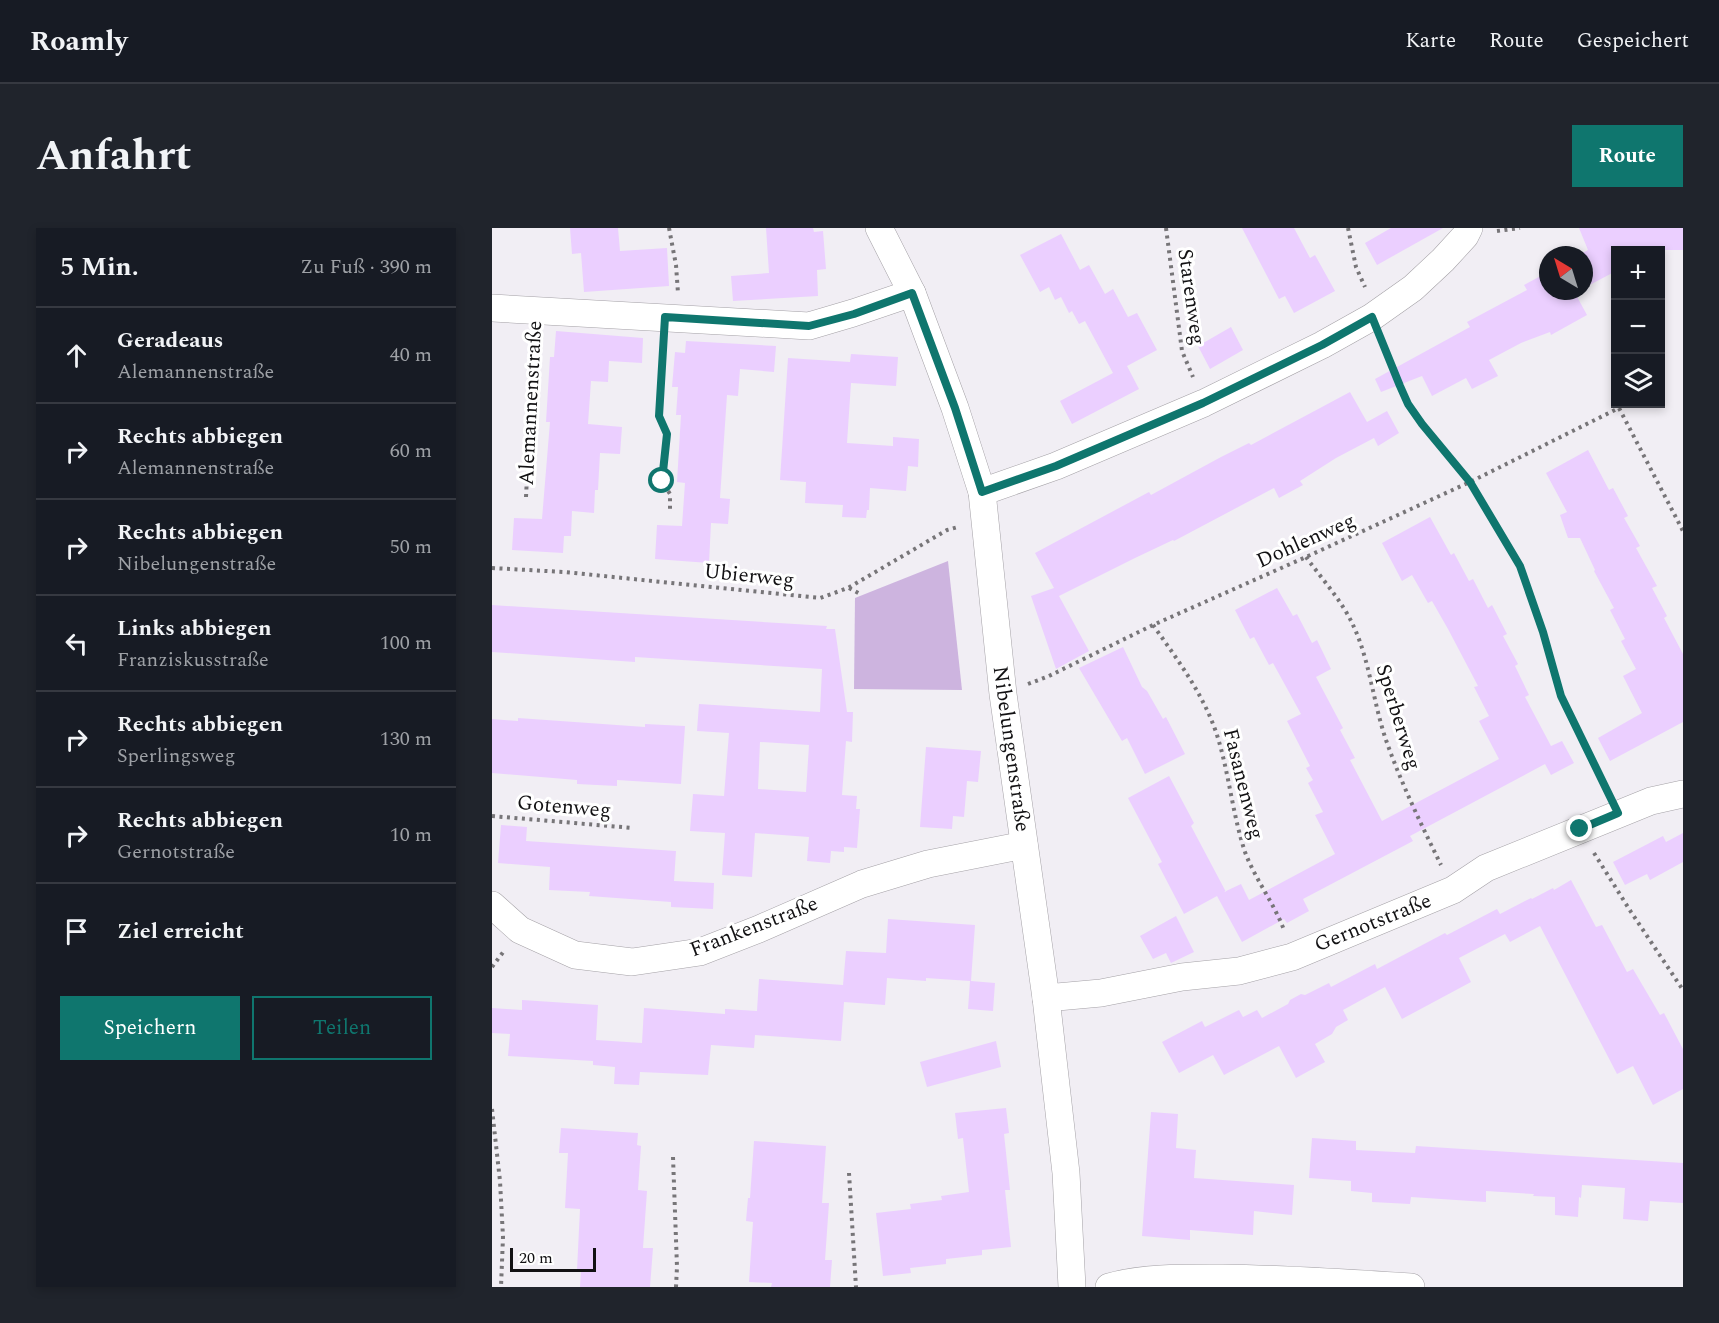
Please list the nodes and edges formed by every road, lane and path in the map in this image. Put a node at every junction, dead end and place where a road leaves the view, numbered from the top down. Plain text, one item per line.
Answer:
1 (669, 228) edge
2 (879, 228) edge
3 (1166, 228) edge
4 (1348, 228) edge
5 (1469, 228) edge
6 (912, 293) junction
7 (492, 308) edge
8 (536, 310) junction
9 (672, 317) junction
10 (1372, 317) junction
11 (1203, 403) junction
12 (1470, 482) junction
13 (526, 497) dead end
14 (984, 505) junction
15 (670, 513) dead end
16 (1683, 531) edge
17 (1306, 558) junction
18 (492, 568) edge
19 (848, 588) junction
20 (862, 595) dead end
21 (1153, 626) junction
22 (1003, 694) junction
23 (1683, 794) edge
24 (1618, 813) junction
25 (492, 816) edge
26 (633, 828) dead end
27 (1580, 829) junction
28 (1024, 845) junction
29 (1453, 890) junction
30 (492, 905) edge
31 (1292, 957) junction
32 (1683, 990) edge
33 (1046, 998) junction
34 (492, 1109) edge
35 (673, 1157) dead end
36 (849, 1173) dead end
37 (501, 1287) edge
38 (676, 1287) edge
39 (856, 1287) edge
40 (1071, 1287) edge
41 (1109, 1287) edge
42 (1412, 1287) edge

1 - 9 path
2 - 6 street, Nibelungenstraße
3 - 11 path, Starenweg
4 - 10 path
5 - 10 street
6 - 9 street, Alemannenstraße
6 - 14 street, Nibelungenstraße
7 - 8 street, Alemannenstraße
8 - 9 street, Alemannenstraße
8 - 13 path, Alemannenstraße
9 - 15 path
10 - 11 street
10 - 12 path
11 - 14 street
12 - 16 path, Dohlenweg
12 - 17 path, Dohlenweg
12 - 24 path
14 - 19 path, Ubierweg
14 - 22 street, Nibelungenstraße
17 - 21 path, Dohlenweg
17 - 29 path, Sperberweg
18 - 19 path, Ubierweg
19 - 20 path
21 - 22 path, Dohlenweg
21 - 31 path, Fasanenweg
22 - 28 street, Nibelungenstraße
23 - 24 street, Gernotstraße
24 - 27 street, Gernotstraße
25 - 26 path, Gotenweg
27 - 29 street, Gernotstraße
27 - 32 path
28 - 30 street, Frankenstraße
28 - 33 street, Nibelungenstraße
29 - 31 street, Gernotstraße
31 - 33 street, Gernotstraße
33 - 40 street, Nibelungenstraße
34 - 37 path
35 - 38 path
36 - 39 path
41 - 42 street

